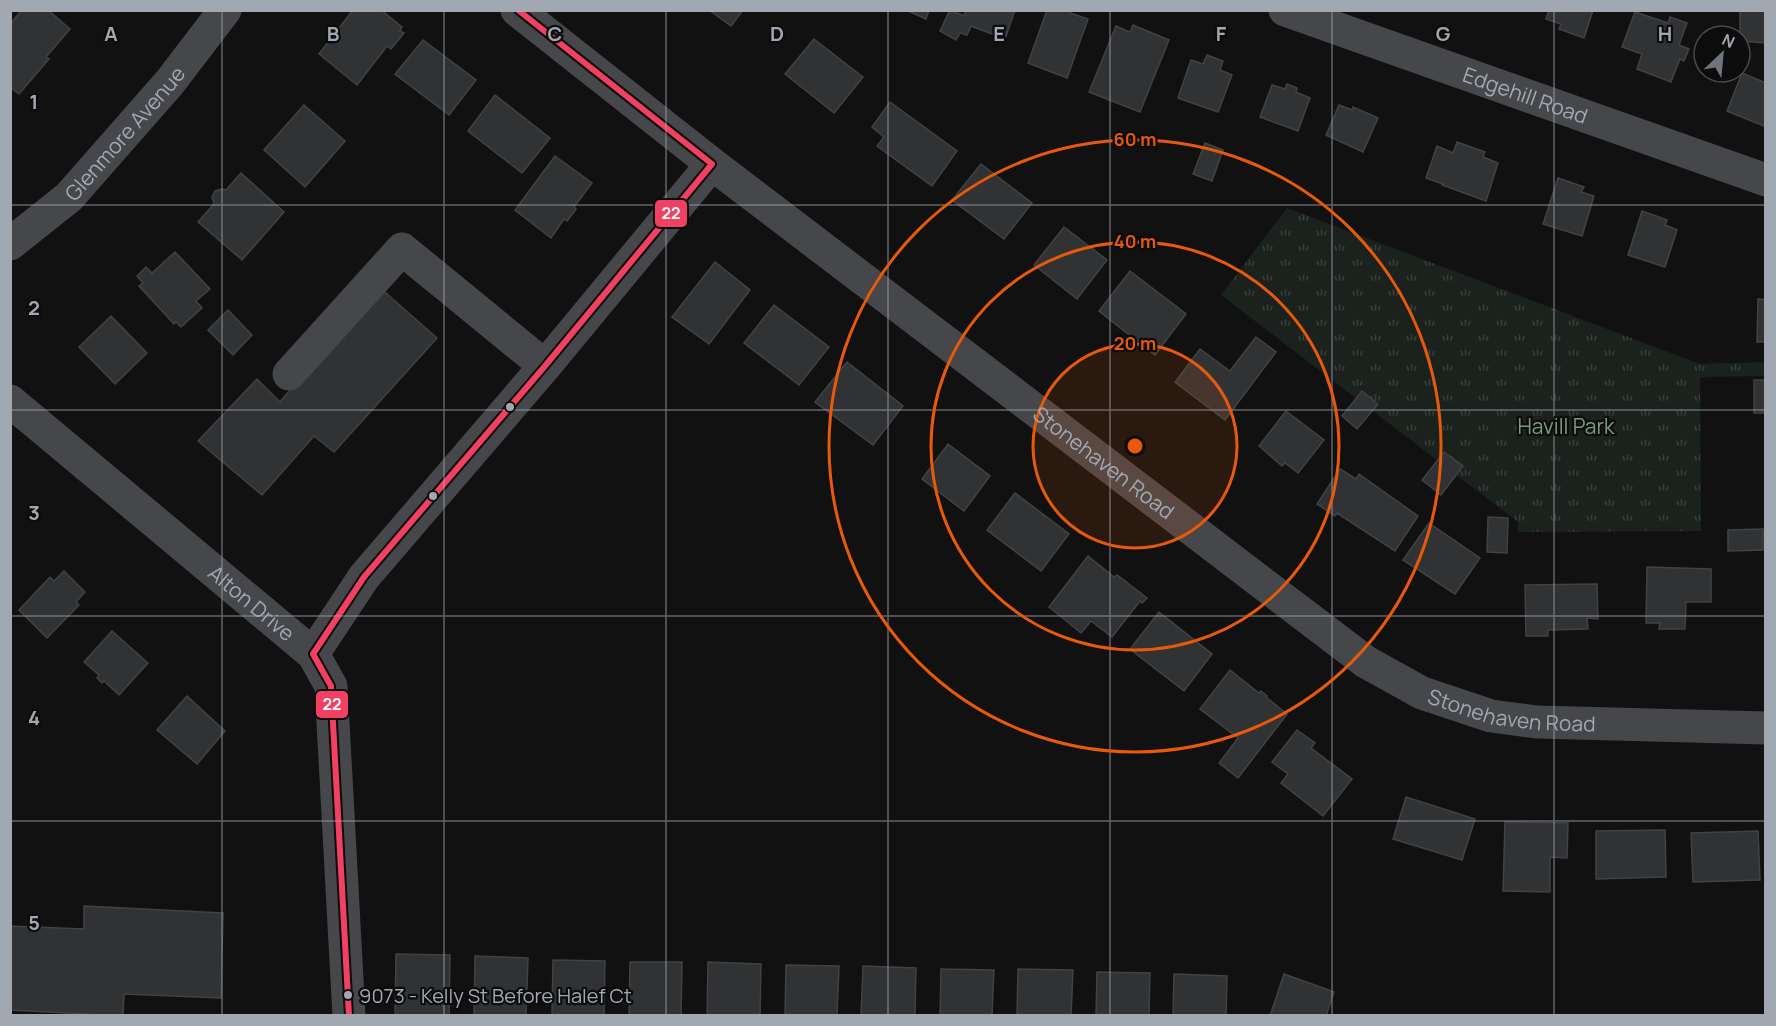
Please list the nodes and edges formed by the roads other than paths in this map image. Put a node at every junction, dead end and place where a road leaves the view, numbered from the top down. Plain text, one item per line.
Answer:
1 (225, 10) edge
2 (517, 10) edge
3 (1285, 10) edge
4 (712, 164) junction
5 (1766, 180) edge
6 (10, 244) edge
7 (545, 366) junction
8 (289, 374) dead end
9 (10, 401) edge
10 (313, 654) junction
11 (1766, 728) edge
12 (349, 1016) edge

1 - 6 street, Glenmore Avenue
2 - 4 street, Stonehaven Road
3 - 5 street, Edgehill Road
4 - 7 street, Alton Drive
4 - 11 street, Stonehaven Road
7 - 8 street
7 - 10 street, Alton Drive
9 - 10 street, Alton Drive
10 - 12 street

